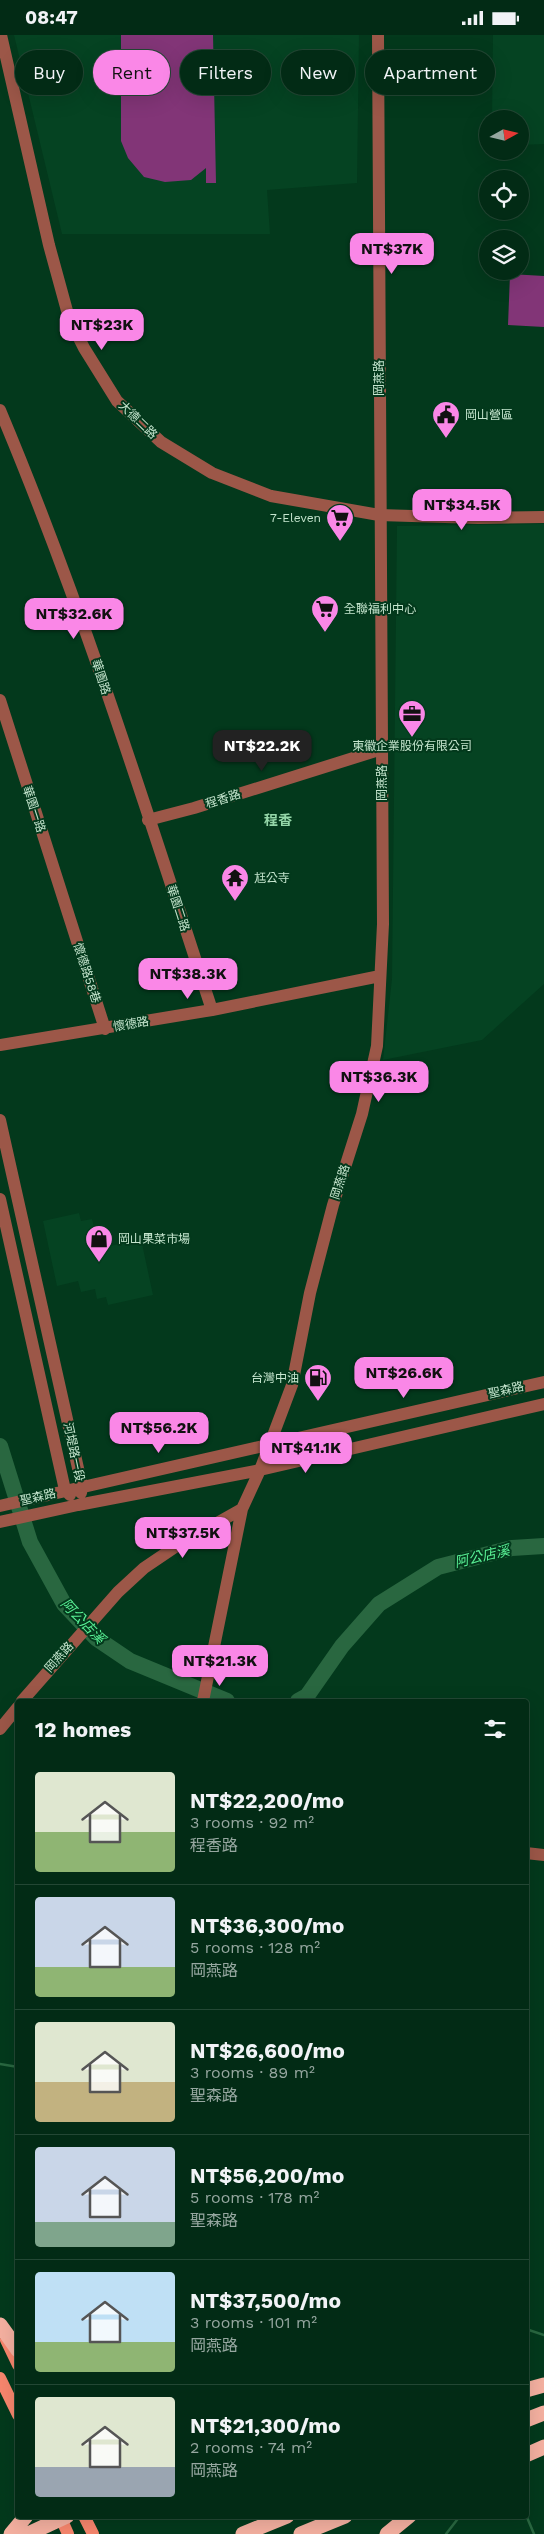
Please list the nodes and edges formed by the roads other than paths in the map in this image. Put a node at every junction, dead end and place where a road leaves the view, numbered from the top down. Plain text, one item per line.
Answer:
1 (1, 35) edge
2 (378, 35) edge
3 (0, 410) edge
4 (379, 515) junction
5 (544, 517) edge
6 (0, 700) edge
7 (382, 749) junction
8 (148, 819) junction
9 (164, 863) joint
10 (69, 917) joint
11 (380, 976) junction
12 (212, 1010) junction
13 (105, 1029) junction
14 (0, 1045) edge
15 (0, 1120) edge
16 (0, 1199) edge
17 (544, 1382) edge
18 (544, 1404) edge
19 (269, 1443) junction
20 (260, 1471) junction
21 (82, 1486) junction
22 (61, 1491) junction
23 (78, 1505) junction
24 (0, 1506) edge
25 (242, 1509) junction
26 (0, 1523) edge
27 (24, 1699) edge
28 (203, 1699) edge
29 (15, 1711) edge
30 (0, 1729) edge
31 (529, 1853) edge
32 (544, 1855) edge
33 (0, 2325) edge
34 (15, 2346) edge
35 (15, 2358) edge
36 (0, 2378) edge
37 (544, 2385) edge
38 (529, 2389) edge
39 (15, 2409) edge
40 (544, 2413) edge
41 (529, 2419) edge
42 (544, 2437) edge
43 (529, 2443) edge
44 (544, 2447) edge
45 (529, 2454) edge
46 (24, 2519) edge
47 (59, 2519) edge
48 (64, 2519) edge
49 (86, 2519) edge
50 (280, 2519) edge
51 (338, 2519) edge
52 (405, 2519) edge
53 (11, 2534) edge
54 (28, 2534) edge
55 (68, 2534) edge
56 (93, 2534) edge
57 (242, 2534) edge
58 (301, 2534) edge
59 (387, 2534) edge

1 - 4 street, 大德二路
2 - 4 street, 岡燕路
3 - 8 street, 華園路
4 - 5 street, 大德二路
4 - 7 street, 岡燕路
6 - 10 street, 華園一路
7 - 8 street, 程香路
7 - 11 street, 岡燕路
8 - 9 street, 華園路
9 - 12 street, 華園二路
10 - 13 street, 懷德路58巷
11 - 12 street, 懷德路
11 - 19 street, 岡燕路
12 - 13 street, 懷德路
13 - 14 street, 懷德路
15 - 21 street, 河堤路一段
16 - 22 street, 河堤路一段
17 - 19 street, 聖森路
18 - 20 street, 聖森路
19 - 20 street, 岡燕路
19 - 21 street, 聖森路
20 - 23 street, 聖森路
20 - 25 street, 岡燕路
21 - 22 street, 聖森路
21 - 23 street, 河堤路一段
22 - 23 street, 河堤路一段
22 - 24 street, 聖森路
23 - 26 street, 聖森路
25 - 27 street, 岡燕路
25 - 28 street, 岡燕路
29 - 30 street
31 - 32 street
33 - 34 highway
33 - 35 main road
36 - 39 main road
37 - 38 highway
40 - 41 highway
42 - 43 highway
44 - 45 highway
46 - 53 highway
47 - 54 highway
48 - 55 main road
49 - 56 main road
50 - 57 highway
51 - 58 highway
52 - 59 highway

